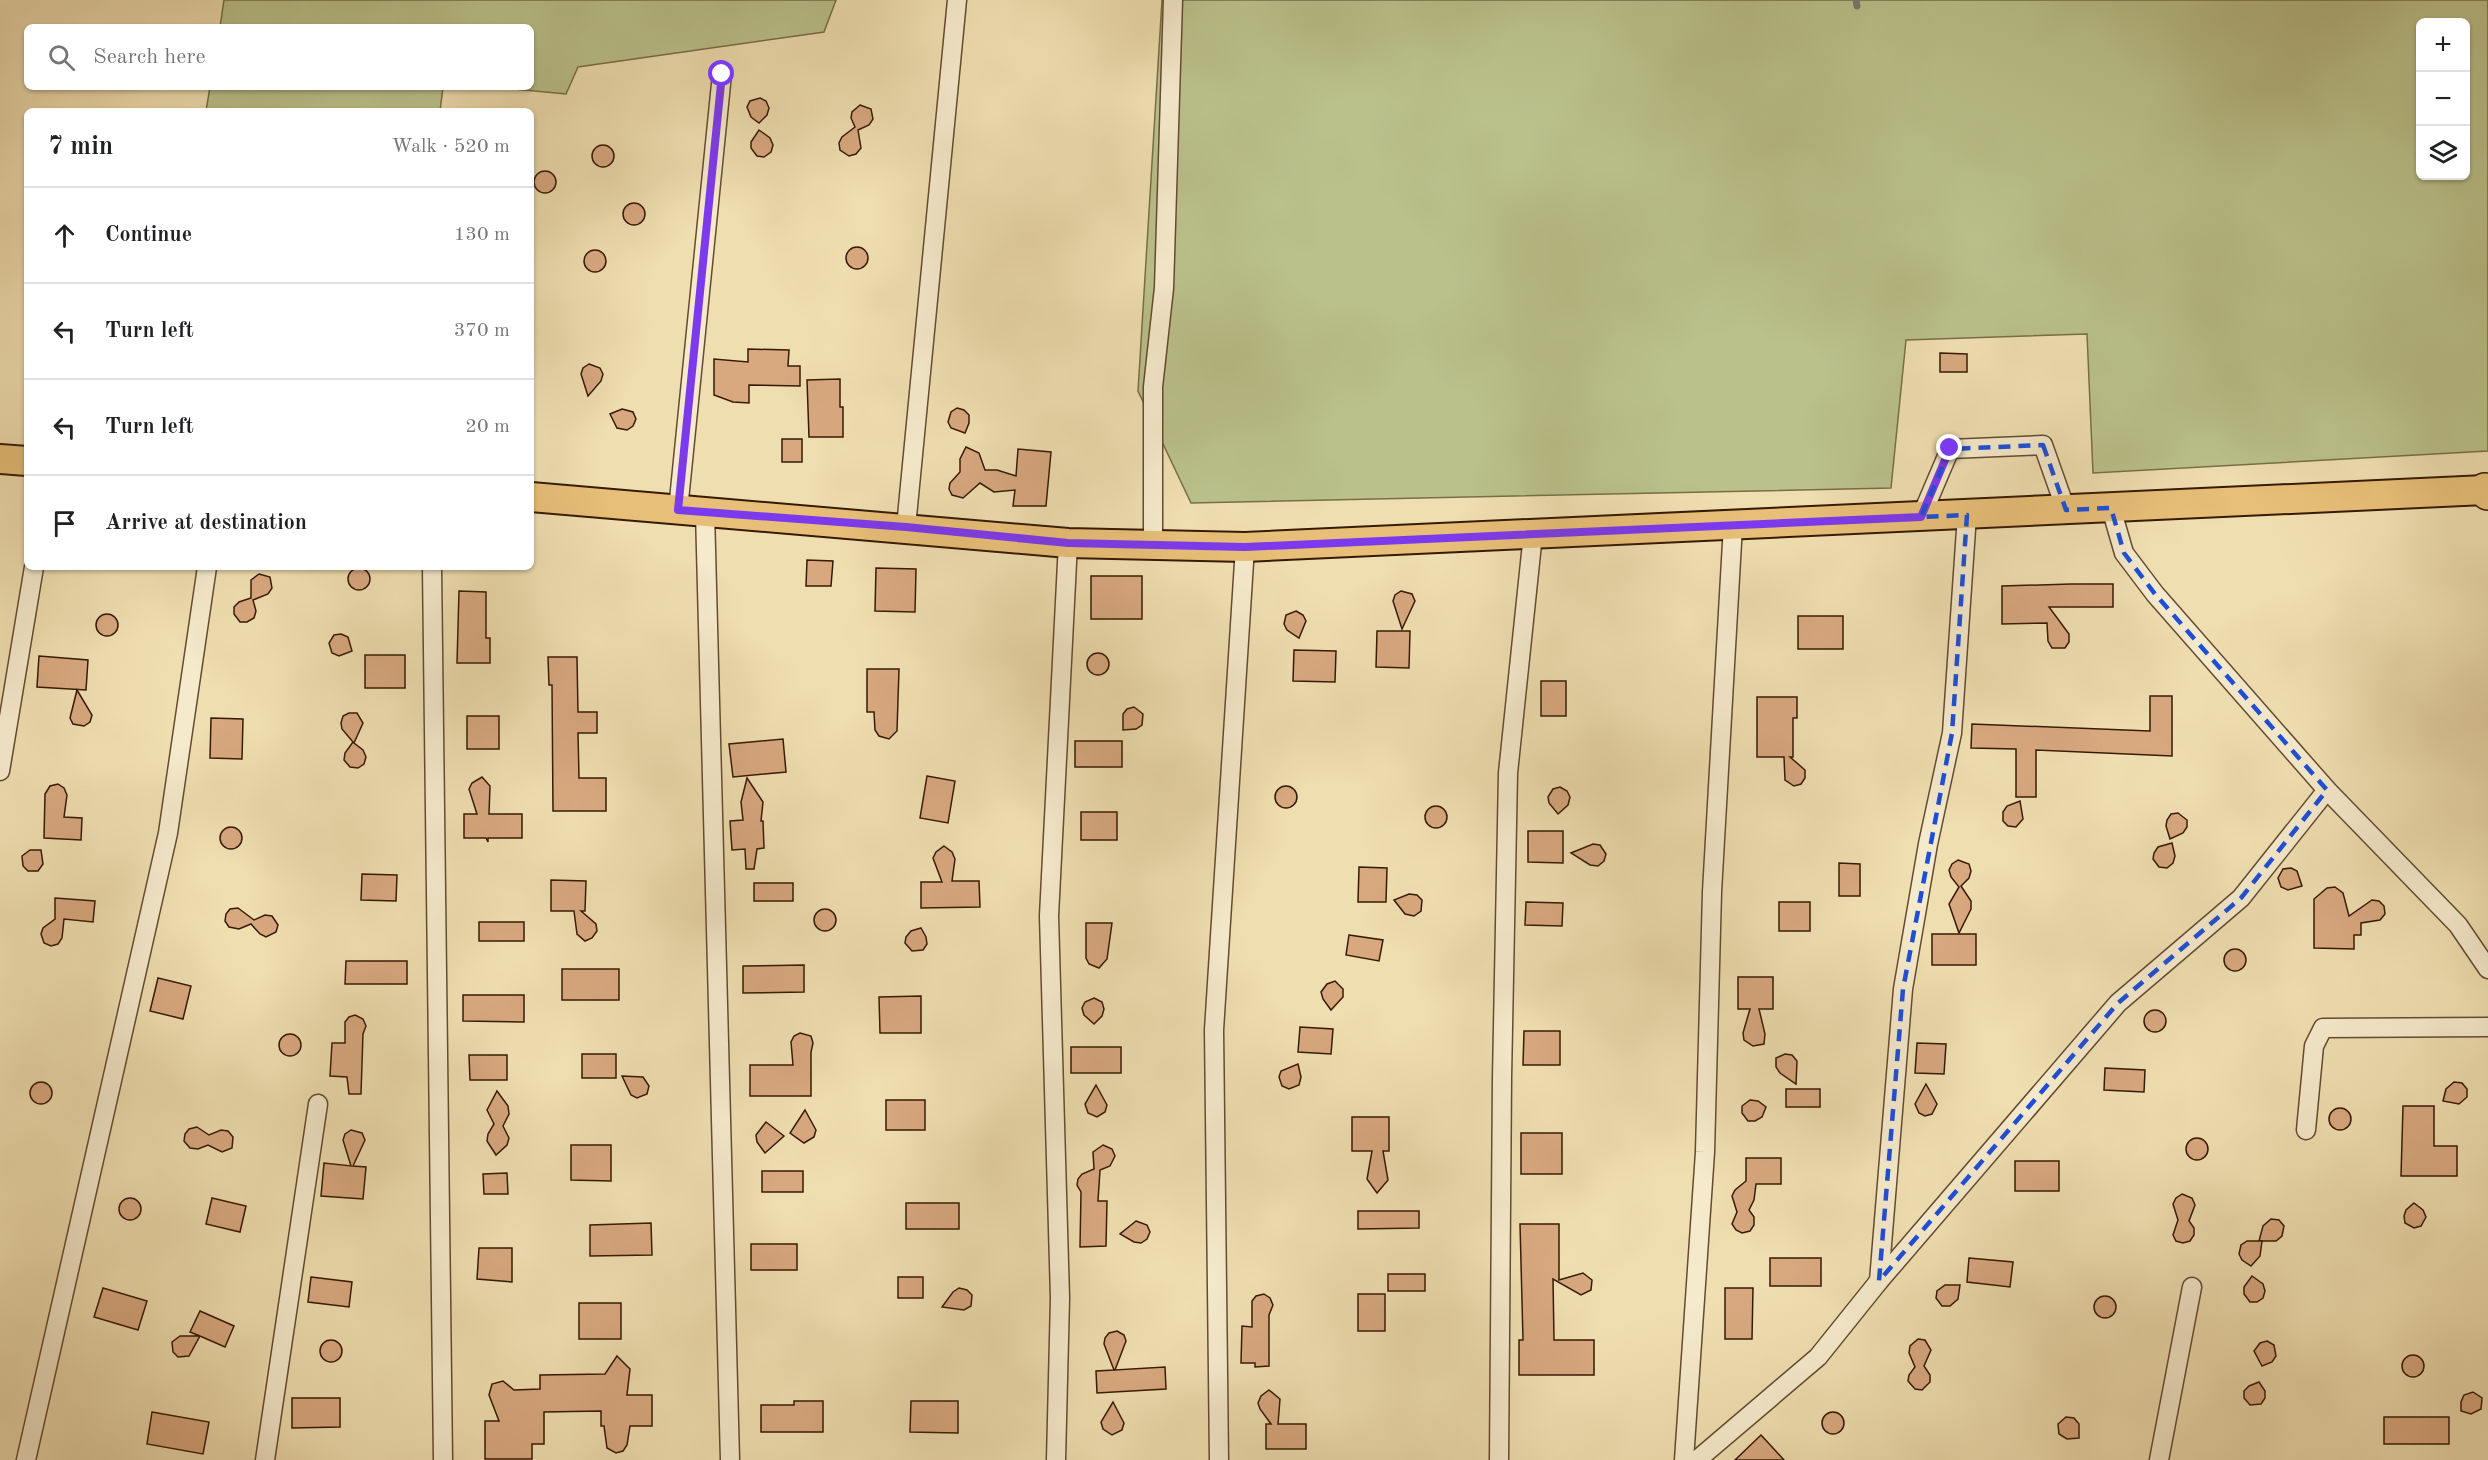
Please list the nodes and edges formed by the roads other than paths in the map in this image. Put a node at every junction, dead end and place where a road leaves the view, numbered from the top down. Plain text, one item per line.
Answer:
1 (957, 0) edge
2 (1173, 0) edge
3 (722, 74) dead end
4 (0, 459) edge
5 (24, 461) edge
6 (2487, 491) edge
7 (534, 497) edge
8 (2111, 508) junction
9 (2066, 510) junction
10 (692, 511) junction
11 (1967, 515) junction
12 (1921, 517) junction
13 (1733, 525) junction
14 (906, 527) junction
15 (1533, 534) junction
16 (1068, 543) junction
17 (1153, 546) junction
18 (1245, 547) junction
19 (34, 570) edge
20 (207, 570) edge
21 (432, 570) edge
22 (0, 771) edge
23 (2327, 790) junction
24 (2488, 969) edge
25 (2488, 1027) edge
26 (318, 1104) dead end
27 (2306, 1130) dead end
28 (1879, 1281) junction
29 (2192, 1287) dead end
30 (26, 1460) edge
31 (265, 1460) edge
32 (443, 1460) edge
33 (730, 1460) edge
34 (1056, 1460) edge
35 (1219, 1460) edge
36 (1499, 1460) edge
37 (1684, 1460) edge
38 (1697, 1460) edge
39 (2159, 1460) edge

1 - 14 street
2 - 17 street
3 - 10 street
4 - 5 main road
6 - 8 main road
7 - 10 main road
8 - 9 main road
8 - 23 street
9 - 11 main road
9 - 12 street
10 - 14 main road
10 - 33 street
11 - 12 main road
11 - 28 street
12 - 13 main road
13 - 15 main road
13 - 37 street
14 - 16 main road
15 - 18 main road
15 - 36 street
16 - 17 main road
16 - 34 street
17 - 18 main road
18 - 35 street
19 - 22 street
20 - 30 street
21 - 32 street
23 - 24 street
23 - 28 street
25 - 27 street
26 - 31 street
28 - 38 street
29 - 39 street

